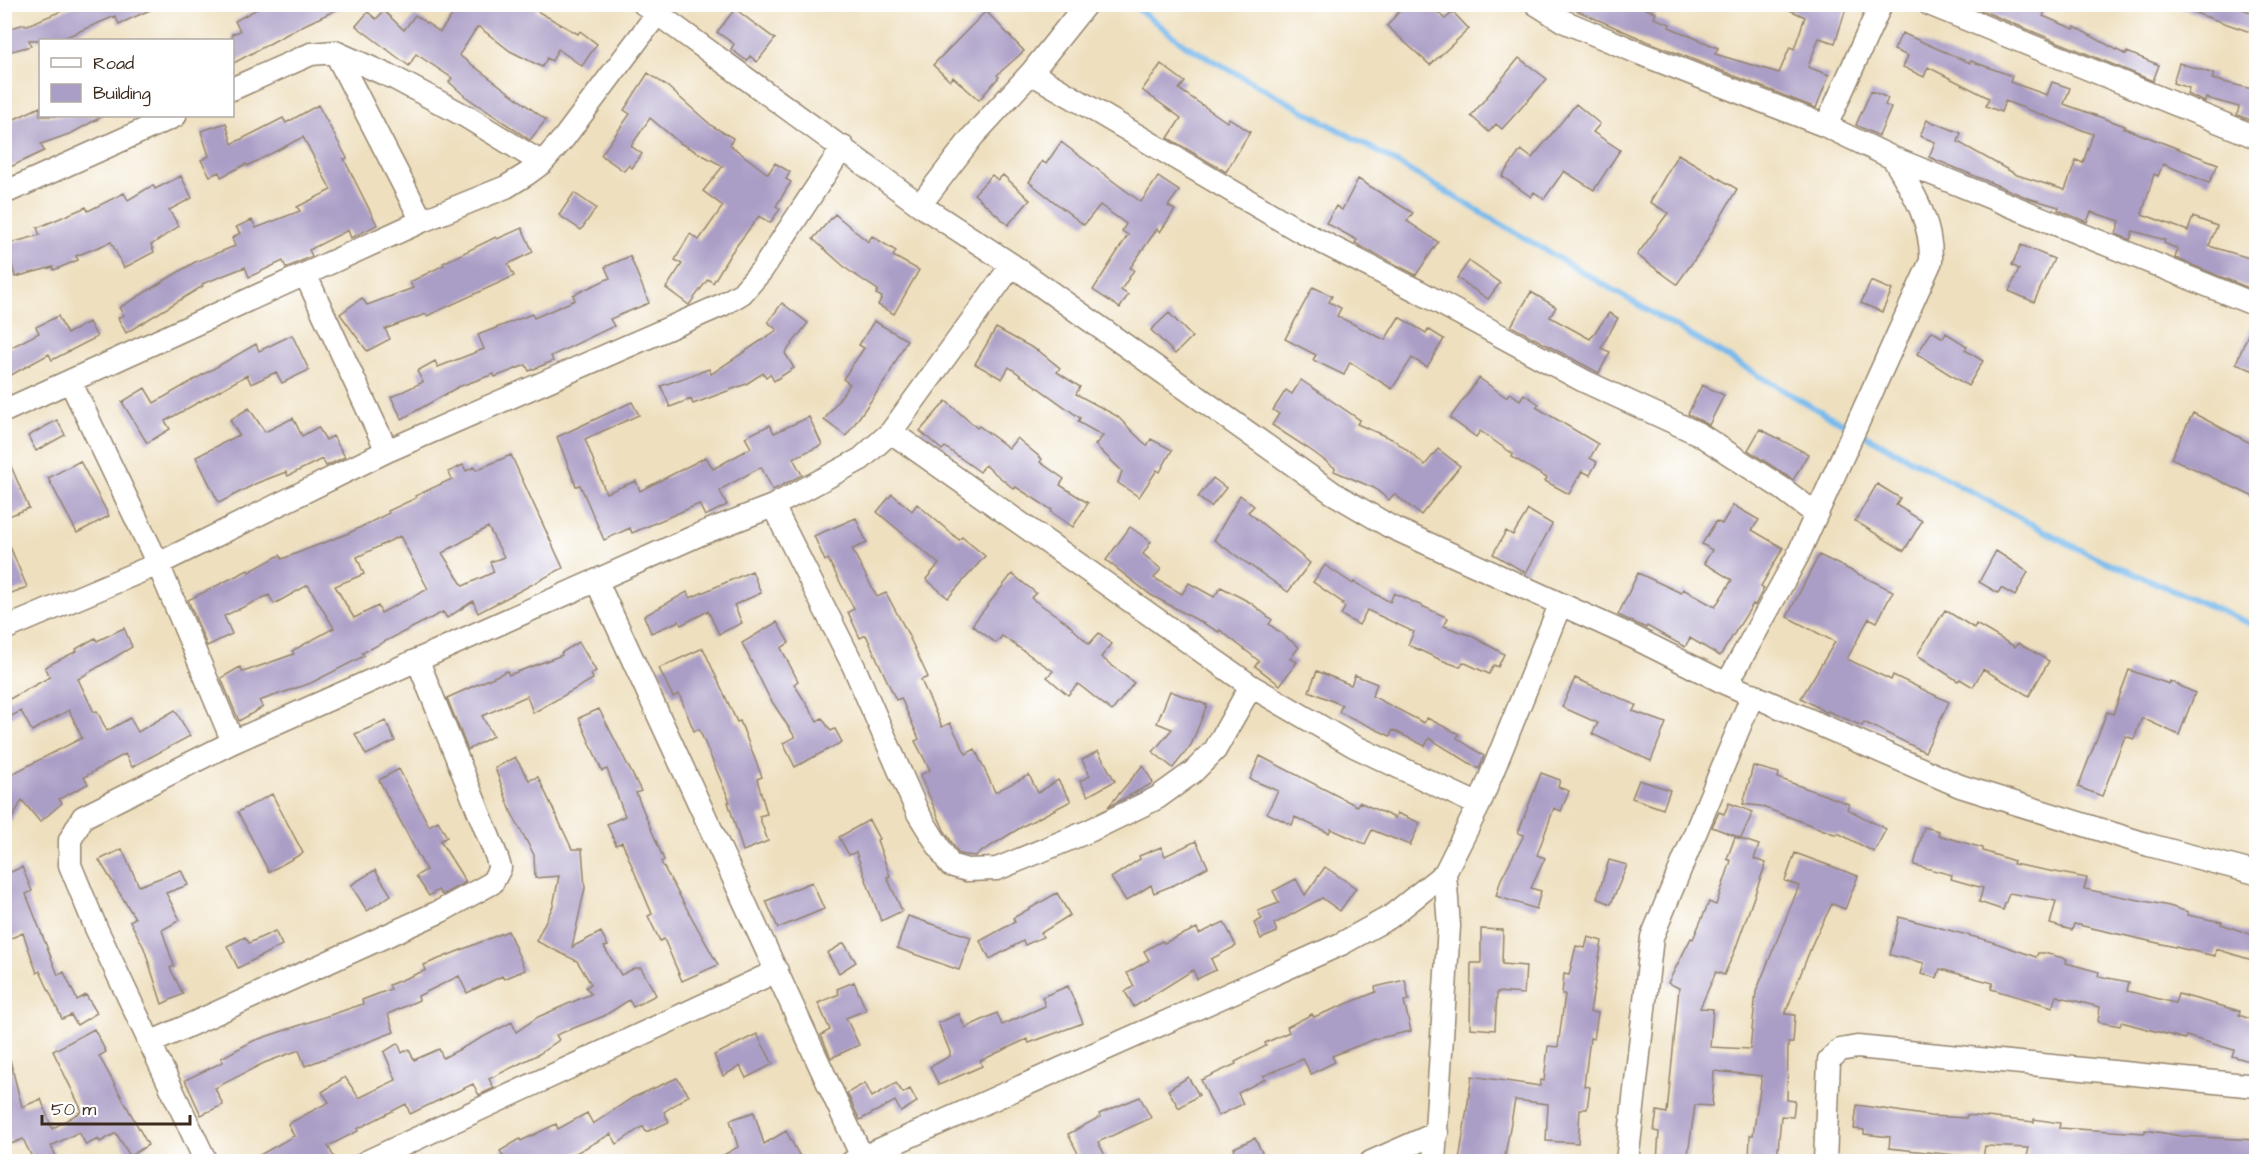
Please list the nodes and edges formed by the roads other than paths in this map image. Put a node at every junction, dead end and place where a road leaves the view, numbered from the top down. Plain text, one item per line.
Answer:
1 (1086, 4) edge
2 (1536, 4) edge
3 (1881, 4) edge
4 (1929, 4) edge
5 (651, 9) edge
6 (335, 52) junction
7 (1031, 73) junction
8 (234, 88) edge
9 (173, 117) edge
10 (1826, 126) junction
11 (2256, 137) edge
12 (843, 147) junction
13 (1893, 158) junction
14 (542, 162) junction
15 (4, 193) edge
16 (920, 205) junction
17 (422, 221) junction
18 (1012, 265) junction
19 (306, 276) junction
20 (2256, 305) edge
21 (70, 381) junction
22 (4, 411) edge
23 (891, 432) junction
24 (387, 451) junction
25 (773, 506) junction
26 (1816, 514) junction
27 (159, 564) junction
28 (597, 582) junction
29 (1560, 605) junction
30 (4, 629) edge
31 (418, 661) junction
32 (1727, 684) junction
33 (1251, 686) junction
34 (1753, 694) junction
35 (233, 742) junction
36 (1479, 805) junction
37 (1445, 873) junction
38 (2256, 873) edge
39 (777, 972) junction
40 (150, 1043) junction
41 (2256, 1086) edge
42 (1437, 1133) junction
43 (857, 1159) edge
44 (206, 1161) edge
45 (366, 1161) edge
46 (1371, 1161) edge
47 (1434, 1161) edge
48 (1627, 1161) edge
49 (1825, 1161) edge

1 - 7 street
2 - 10 street
3 - 10 street
4 - 11 street
5 - 12 street
5 - 14 street
6 - 8 street
6 - 14 street
6 - 17 street
7 - 16 street
7 - 26 street
9 - 15 street
10 - 13 street
12 - 16 street
12 - 24 street
13 - 20 street
13 - 26 street
14 - 17 street
16 - 18 street
17 - 19 street
18 - 23 street
18 - 29 street
19 - 21 street
19 - 24 street
21 - 22 street
21 - 27 street
23 - 25 street
23 - 33 street
24 - 27 street
25 - 28 street
25 - 33 street
26 - 32 street
27 - 30 street
27 - 35 street
28 - 31 street
28 - 39 street
29 - 32 street
29 - 36 street
31 - 35 street
31 - 40 street
32 - 34 street
33 - 36 street
34 - 38 street
34 - 48 street
35 - 40 street
36 - 37 street
37 - 42 street
37 - 43 street
39 - 43 street
39 - 45 street
40 - 44 street
41 - 49 street
42 - 46 street
42 - 47 street

